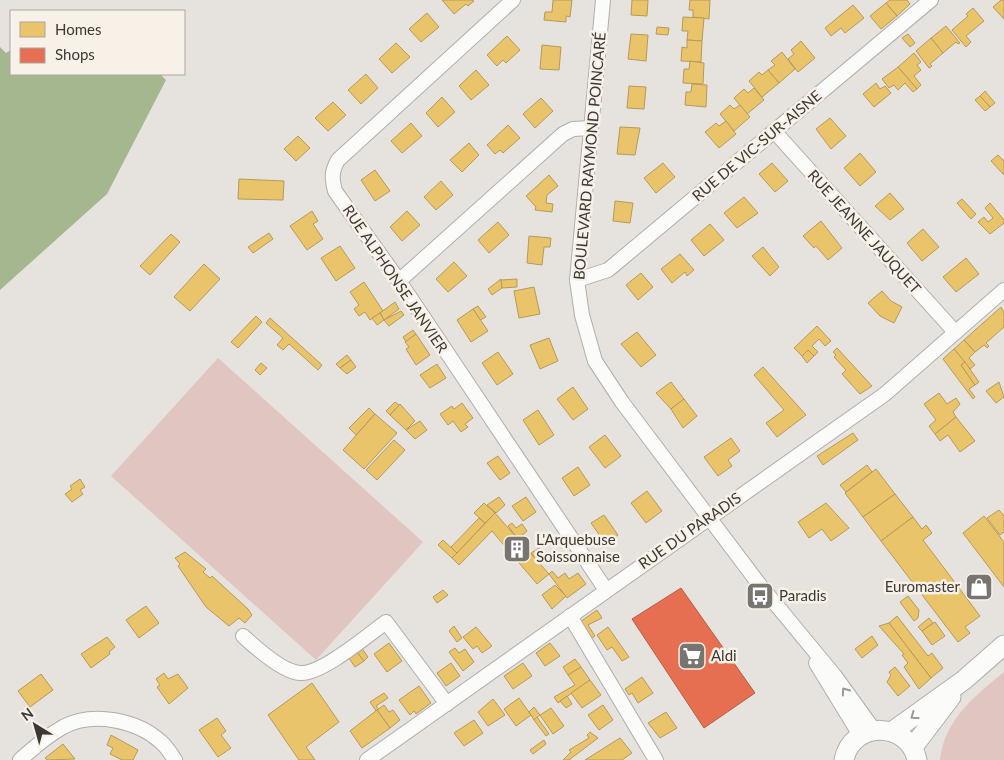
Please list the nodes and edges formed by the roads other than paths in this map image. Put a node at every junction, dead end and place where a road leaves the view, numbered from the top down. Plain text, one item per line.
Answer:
1 (512, 0) edge
2 (603, 0) edge
3 (931, 0) edge
4 (591, 128) junction
5 (774, 131) junction
6 (577, 280) junction
7 (399, 281) junction
8 (1004, 290) edge
9 (955, 332) junction
10 (710, 517) junction
11 (606, 590) junction
12 (570, 616) junction
13 (243, 636) dead end
14 (1004, 645) edge
15 (964, 680) junction
16 (447, 704) junction
17 (876, 732) junction
18 (915, 754) edge
19 (20, 760) edge
20 (176, 760) edge
21 (367, 760) edge
22 (656, 760) edge
23 (844, 760) edge

1 - 7 street, RUE ALPHONSE JANVIER
2 - 4 street, BOULEVARD RAYMOND POINCARÉ
3 - 5 street, RUE DE VIC-SUR-AISNE
4 - 6 street, BOULEVARD RAYMOND POINCARÉ
4 - 7 street
5 - 6 street, RUE DE VIC-SUR-AISNE
5 - 9 street, RUE JEANNE JAUQUET
6 - 10 street, BOULEVARD RAYMOND POINCARÉ
7 - 11 street, RUE ALPHONSE JANVIER
8 - 9 street, RUE DU PARADIS
9 - 10 street, RUE DU PARADIS
10 - 11 street, RUE DU PARADIS
10 - 17 street, BOULEVARD RAYMOND POINCARÉ
11 - 12 street, RUE DU PARADIS
12 - 16 street, RUE DU PARADIS
12 - 22 street
13 - 16 street
14 - 15 main road
15 -> 17 main road
15 - 18 main road
16 - 21 street, RUE DU PARADIS
17 - 18 main road
17 - 23 main road
19 - 20 street

